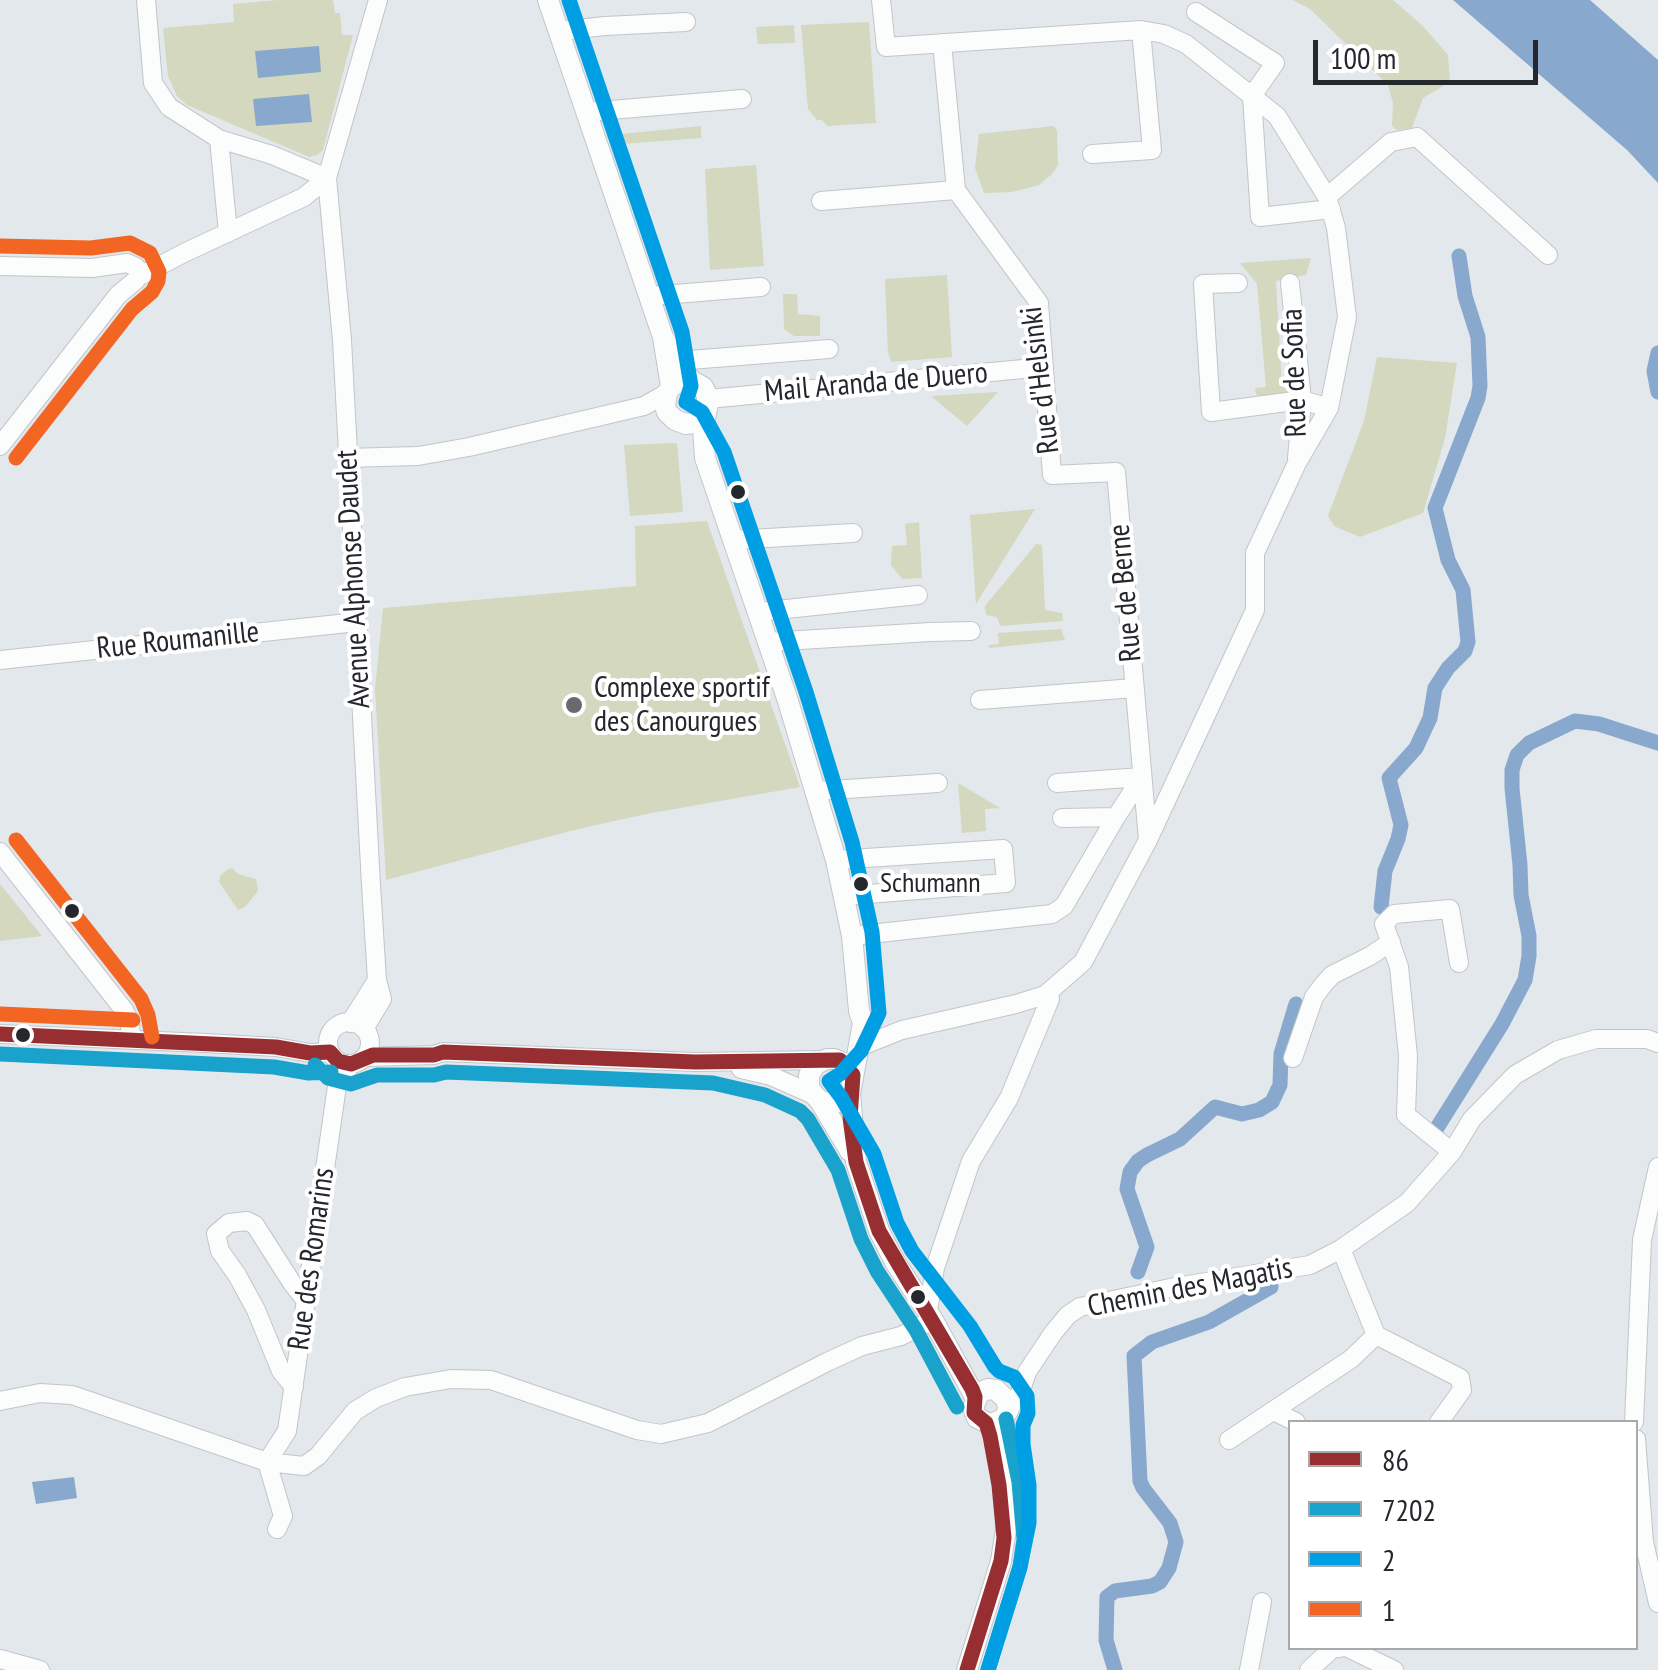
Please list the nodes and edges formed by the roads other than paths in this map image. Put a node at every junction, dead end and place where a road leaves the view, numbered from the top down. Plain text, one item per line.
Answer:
1 (146, 0) edge
2 (378, 0) edge
3 (548, 0) edge
4 (881, 0) edge
5 (1196, 12) dead end
6 (686, 22) dead end
7 (1141, 30) junction
8 (560, 31) junction
9 (942, 43) junction
10 (1252, 96) junction
11 (742, 99) dead end
12 (587, 112) junction
13 (219, 139) junction
14 (1092, 154) dead end
15 (327, 178) junction
16 (956, 190) junction
17 (822, 202) dead end
18 (1329, 203) junction
19 (228, 233) junction
20 (1548, 255) dead end
21 (0, 266) edge
22 (126, 278) junction
23 (1290, 282) dead end
24 (1238, 283) dead end
25 (761, 286) dead end
26 (650, 296) junction
27 (663, 337) junction
28 (829, 349) dead end
29 (677, 361) junction
30 (1044, 367) junction
31 (1302, 400) junction
32 (685, 401) junction
33 (1329, 408) junction
34 (0, 446) edge
35 (347, 458) junction
36 (1297, 464) junction
37 (1052, 476) joint
38 (853, 534) dead end
39 (733, 540) junction
40 (918, 596) dead end
41 (758, 612) junction
42 (357, 622) junction
43 (971, 631) dead end
44 (768, 642) junction
45 (0, 660) edge
46 (1134, 688) junction
47 (980, 700) dead end
48 (1184, 761) junction
49 (938, 782) dead end
50 (1143, 783) junction
51 (1056, 784) dead end
52 (816, 791) junction
53 (1116, 817) junction
54 (1062, 818) dead end
55 (1148, 840) junction
56 (0, 852) edge
57 (836, 860) junction
58 (843, 896) junction
59 (852, 936) junction
60 (1390, 942) junction
61 (1459, 964) dead end
62 (1050, 998) dead end
63 (861, 1017) junction
64 (902, 1030) junction
65 (0, 1034) edge
66 (132, 1040) junction
67 (1658, 1043) edge
68 (349, 1045) junction
69 (859, 1047) junction
70 (1293, 1058) dead end
71 (824, 1060) junction
72 (716, 1063) junction
73 (851, 1084) junction
74 (816, 1098) junction
75 (1452, 1152) junction
76 (856, 1162) junction
77 (1658, 1168) edge
78 (1341, 1249) junction
79 (306, 1301) junction
80 (926, 1305) junction
81 (1376, 1335) junction
82 (1026, 1372) junction
83 (294, 1387) junction
84 (985, 1392) junction
85 (0, 1400) edge
86 (1273, 1411) junction
87 (999, 1418) junction
88 (1292, 1420) edge
89 (1440, 1420) edge
90 (1634, 1420) edge
91 (287, 1431) junction
92 (1229, 1440) dead end
93 (267, 1462) junction
94 (1638, 1465) edge
95 (304, 1466) junction
96 (277, 1530) dead end
97 (1262, 1602) dead end
98 (1658, 1602) edge
99 (1331, 1650) edge
100 (1352, 1650) edge
101 (0, 1660) edge
102 (40, 1670) edge
103 (967, 1670) edge
104 (1249, 1670) edge
105 (1309, 1670) edge
106 (1394, 1670) edge

1 - 13 street
2 - 15 street
3 - 8 main road
4 - 9 street
5 - 10 street
6 - 8 street
7 - 9 street
7 - 10 street
7 - 14 street
8 - 12 main road
9 - 16 street
10 - 18 street
10 - 18 street
11 - 12 street
12 - 26 main road
13 - 15 street
13 - 19 street
15 - 19 street
15 - 35 street, Avenue Alphonse Daudet
16 - 17 street
16 - 30 street, Rue d'Helsinki
18 - 20 street
18 - 33 street
19 - 22 street
21 - 22 street
22 - 34 street
23 - 31 street, Rue de Sofia
24 - 31 street
25 - 26 street
26 - 27 main road
27 - 29 main road
27 - 32 main road
28 - 29 street
29 - 32 main road
30 - 32 street, Mail Aranda de Duero
30 - 37 street, Rue d'Helsinki
31 - 33 street
31 - 36 street, Rue de Sofia
32 - 35 street
32 - 39 main road
33 - 36 street
35 - 42 street, Avenue Alphonse Daudet
36 - 48 street
37 - 46 street, Rue de Berne
38 - 39 street
39 - 41 main road
40 - 41 street
41 - 44 main road
42 - 45 street, Rue Roumanille
42 - 68 street, Avenue Alphonse Daudet
43 - 44 street
44 - 52 main road
46 - 47 street
46 - 50 street, Rue de Berne
48 - 50 street
48 - 55 street
49 - 52 street
50 - 51 street
50 - 53 street
50 - 55 street, Rue de Berne
52 - 57 main road
53 - 54 street
53 - 59 street
55 - 64 street
56 - 66 street
57 - 58 main road
57 - 58 street
58 - 59 main road
59 - 63 main road
60 - 61 street
60 - 70 street
60 - 75 street
62 - 80 street
63 - 64 street
63 - 69 main road
63 - 71 main road
64 - 69 street
65 - 66 street
66 - 68 street
67 - 75 street, Chemin des Magatis
68 - 72 street
68 - 79 street, Rue des Romarins
69 - 73 main road
71 - 72 street
71 - 73 main road
71 - 74 main road
72 - 74 street
73 - 74 main road
73 - 76 main road
74 - 76 main road
75 - 78 street, Chemin des Magatis
76 - 80 main road
77 - 90 street
78 - 81 street
78 - 82 street, Chemin des Magatis
79 - 83 street, Rue des Romarins
79 - 83 street
80 - 84 main road
80 - 95 street
81 - 86 street
81 - 89 street
82 - 84 street
82 - 87 street, Chemin des Magatis
83 - 91 street, Rue des Romarins
84 - 87 main road
84 - 87 main road
85 - 93 street
86 - 88 street
86 - 92 street
87 - 103 main road
91 - 93 street
91 - 95 street
93 - 95 street
93 - 96 street
94 - 98 street
97 - 104 street
99 - 105 street
100 - 106 street
101 - 102 street

